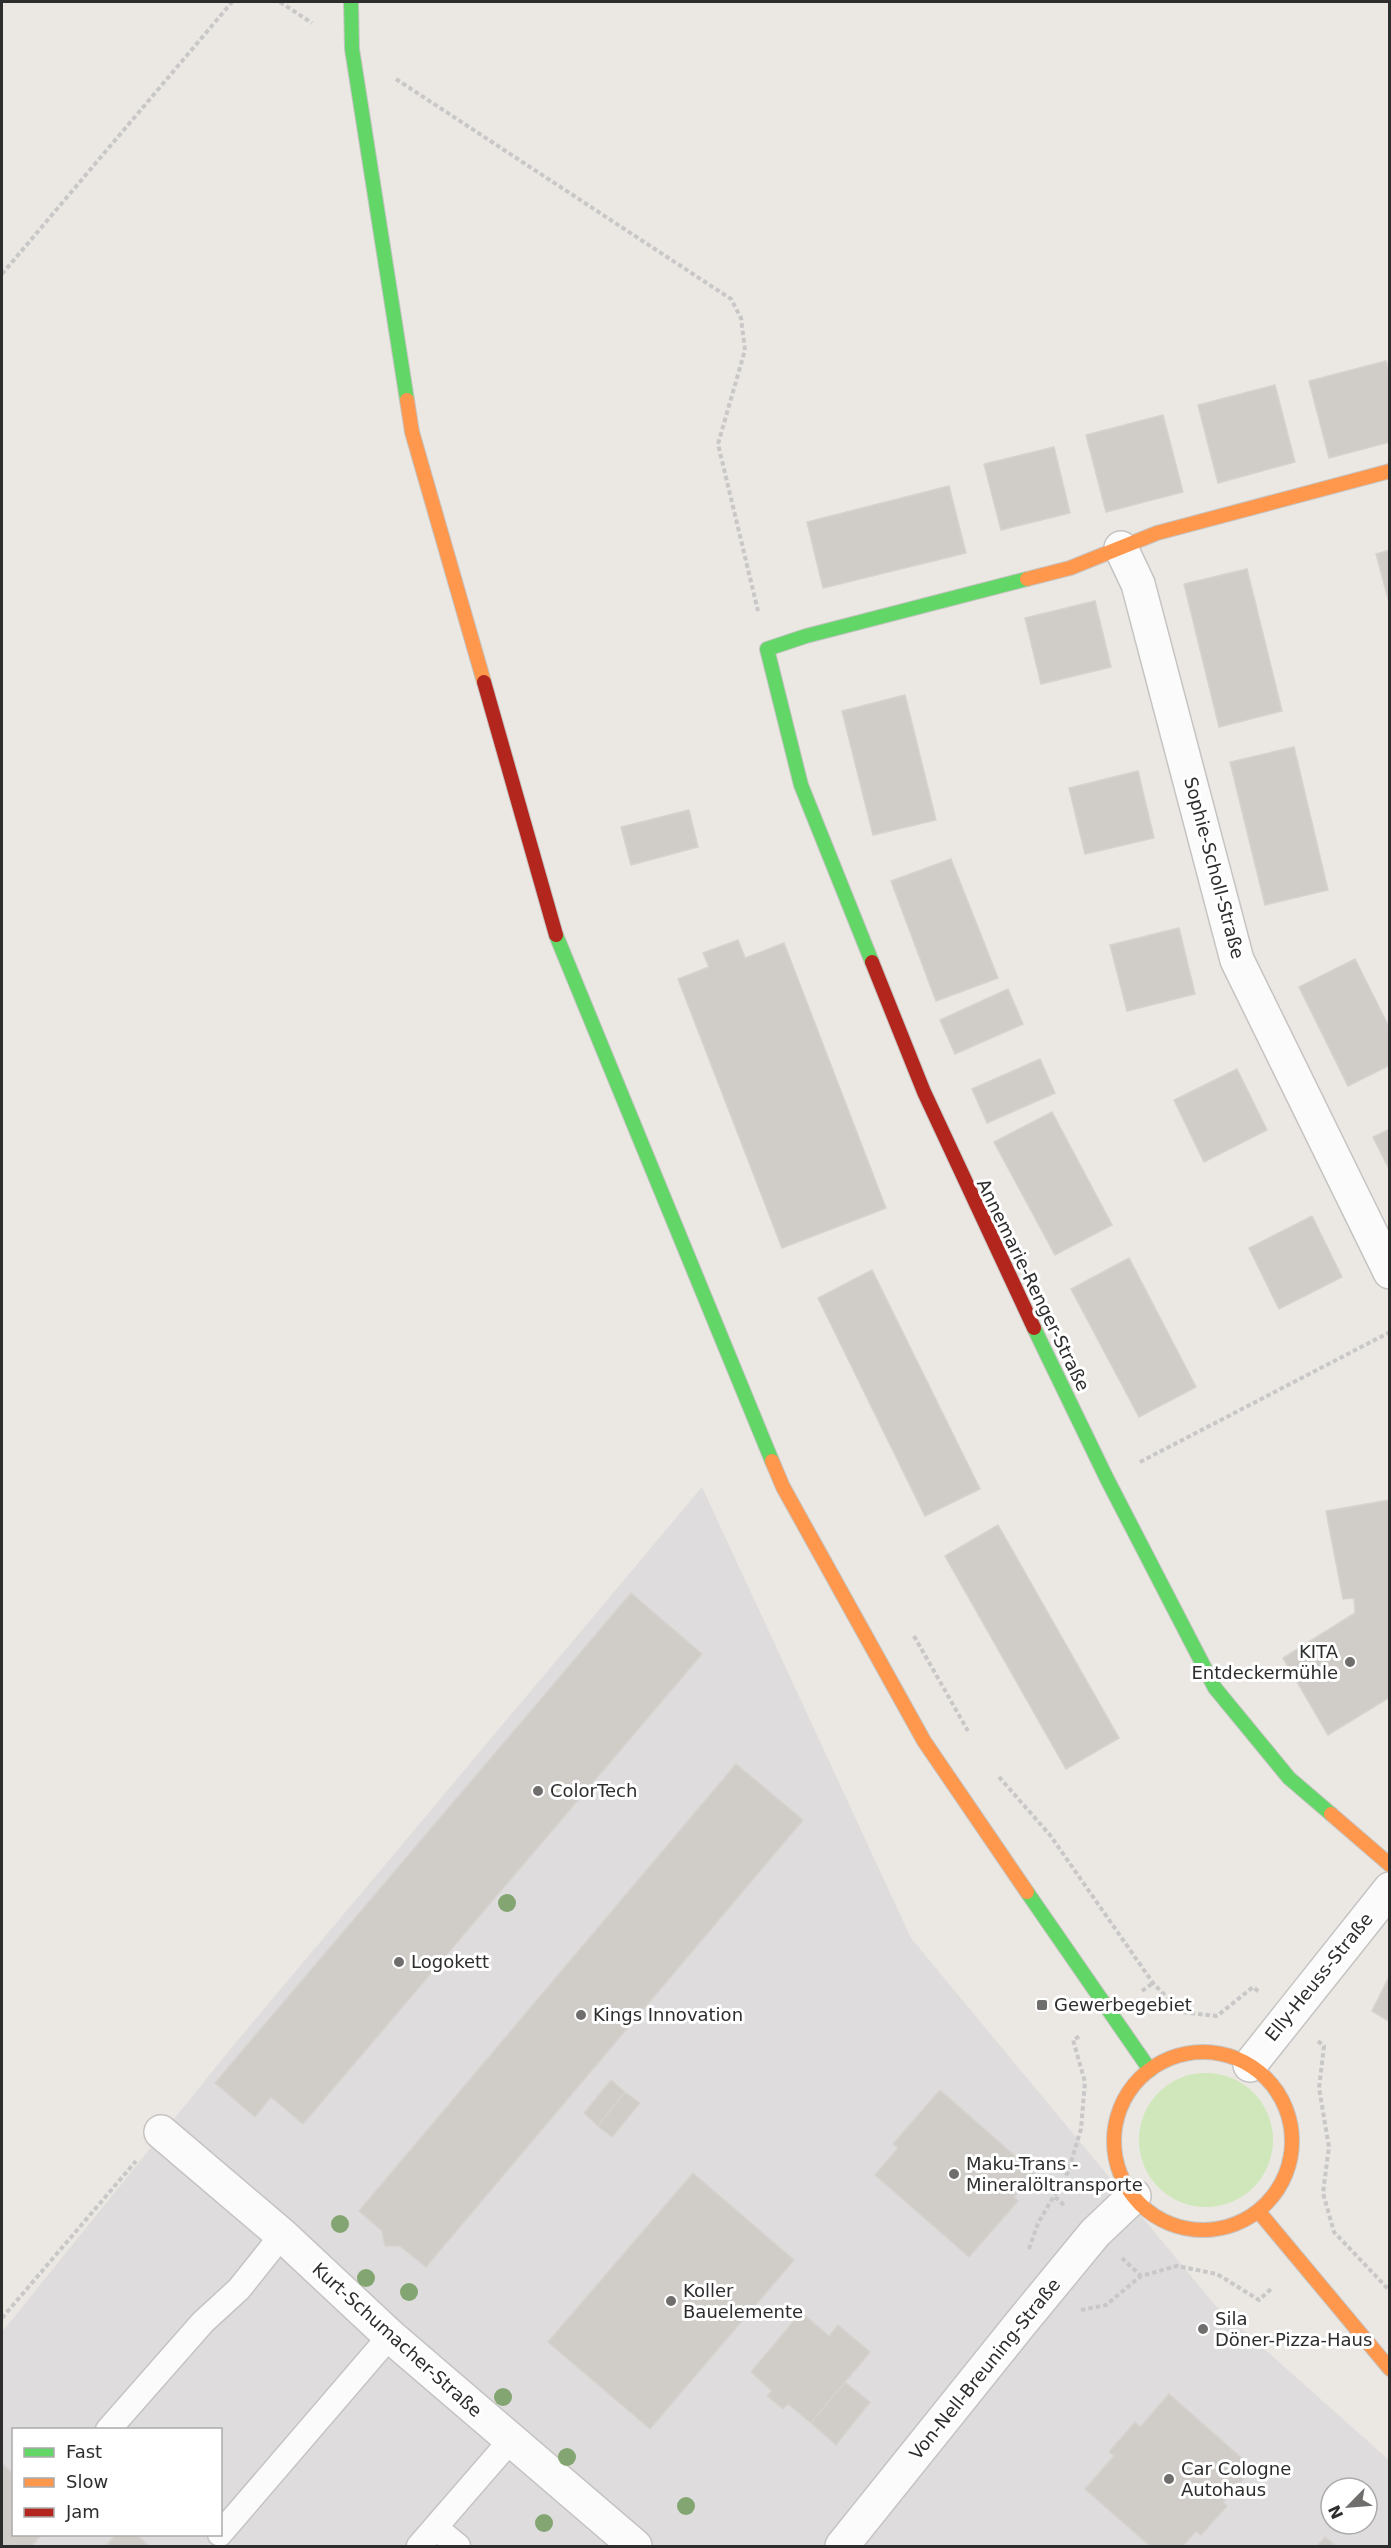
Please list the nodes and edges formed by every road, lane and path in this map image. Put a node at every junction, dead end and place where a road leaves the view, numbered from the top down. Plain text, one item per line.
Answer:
1 (232, 2) edge
2 (351, 2) edge
3 (352, 49) junction
4 (2, 274) edge
5 (1389, 471) edge
6 (1121, 548) junction
7 (767, 649) junction
8 (1389, 1272) edge
9 (1389, 1332) edge
10 (1107, 1479) junction
11 (913, 1635) dead end
12 (972, 1739) dead end
13 (991, 1768) dead end
14 (1389, 1865) edge
15 (1389, 1889) edge
16 (1287, 2016) junction
17 (1250, 2065) junction
18 (1150, 2070) junction
19 (161, 2132) joint
20 (1134, 2196) junction
21 (1259, 2212) junction
22 (282, 2235) junction
23 (1389, 2291) edge
24 (2, 2318) edge
25 (390, 2336) junction
26 (1389, 2369) edge
27 (110, 2428) edge
28 (510, 2440) junction
29 (436, 2528) junction
30 (222, 2532) edge
31 (419, 2547) edge
32 (458, 2547) edge
33 (635, 2547) edge
34 (842, 2547) edge

1 - 4 path
2 - 3 main road
3 - 7 path
3 - 18 main road
5 - 6 main road
6 - 7 main road
6 - 8 street, Sophie-Scholl-Straße
7 - 10 main road, Annemarie-Renger-Straße
9 - 10 path
10 - 14 main road, Annemarie-Renger-Straße
11 - 12 path
13 - 16 path
15 - 16 street, Elly-Heuss-Straße
16 - 17 street, Elly-Heuss-Straße
16 - 23 path
17 - 18 main road
17 - 21 main road
18 - 20 main road
19 - 22 street, Kurt-Schumacher-Straße
19 - 24 path
20 - 21 main road
20 - 34 street, Von-Nell-Breuning-Straße
21 - 26 main road
22 - 25 street, Kurt-Schumacher-Straße
22 - 27 lane
25 - 28 street, Kurt-Schumacher-Straße
25 - 30 lane
28 - 29 lane
28 - 33 street, Kurt-Schumacher-Straße
29 - 31 lane
29 - 32 lane

